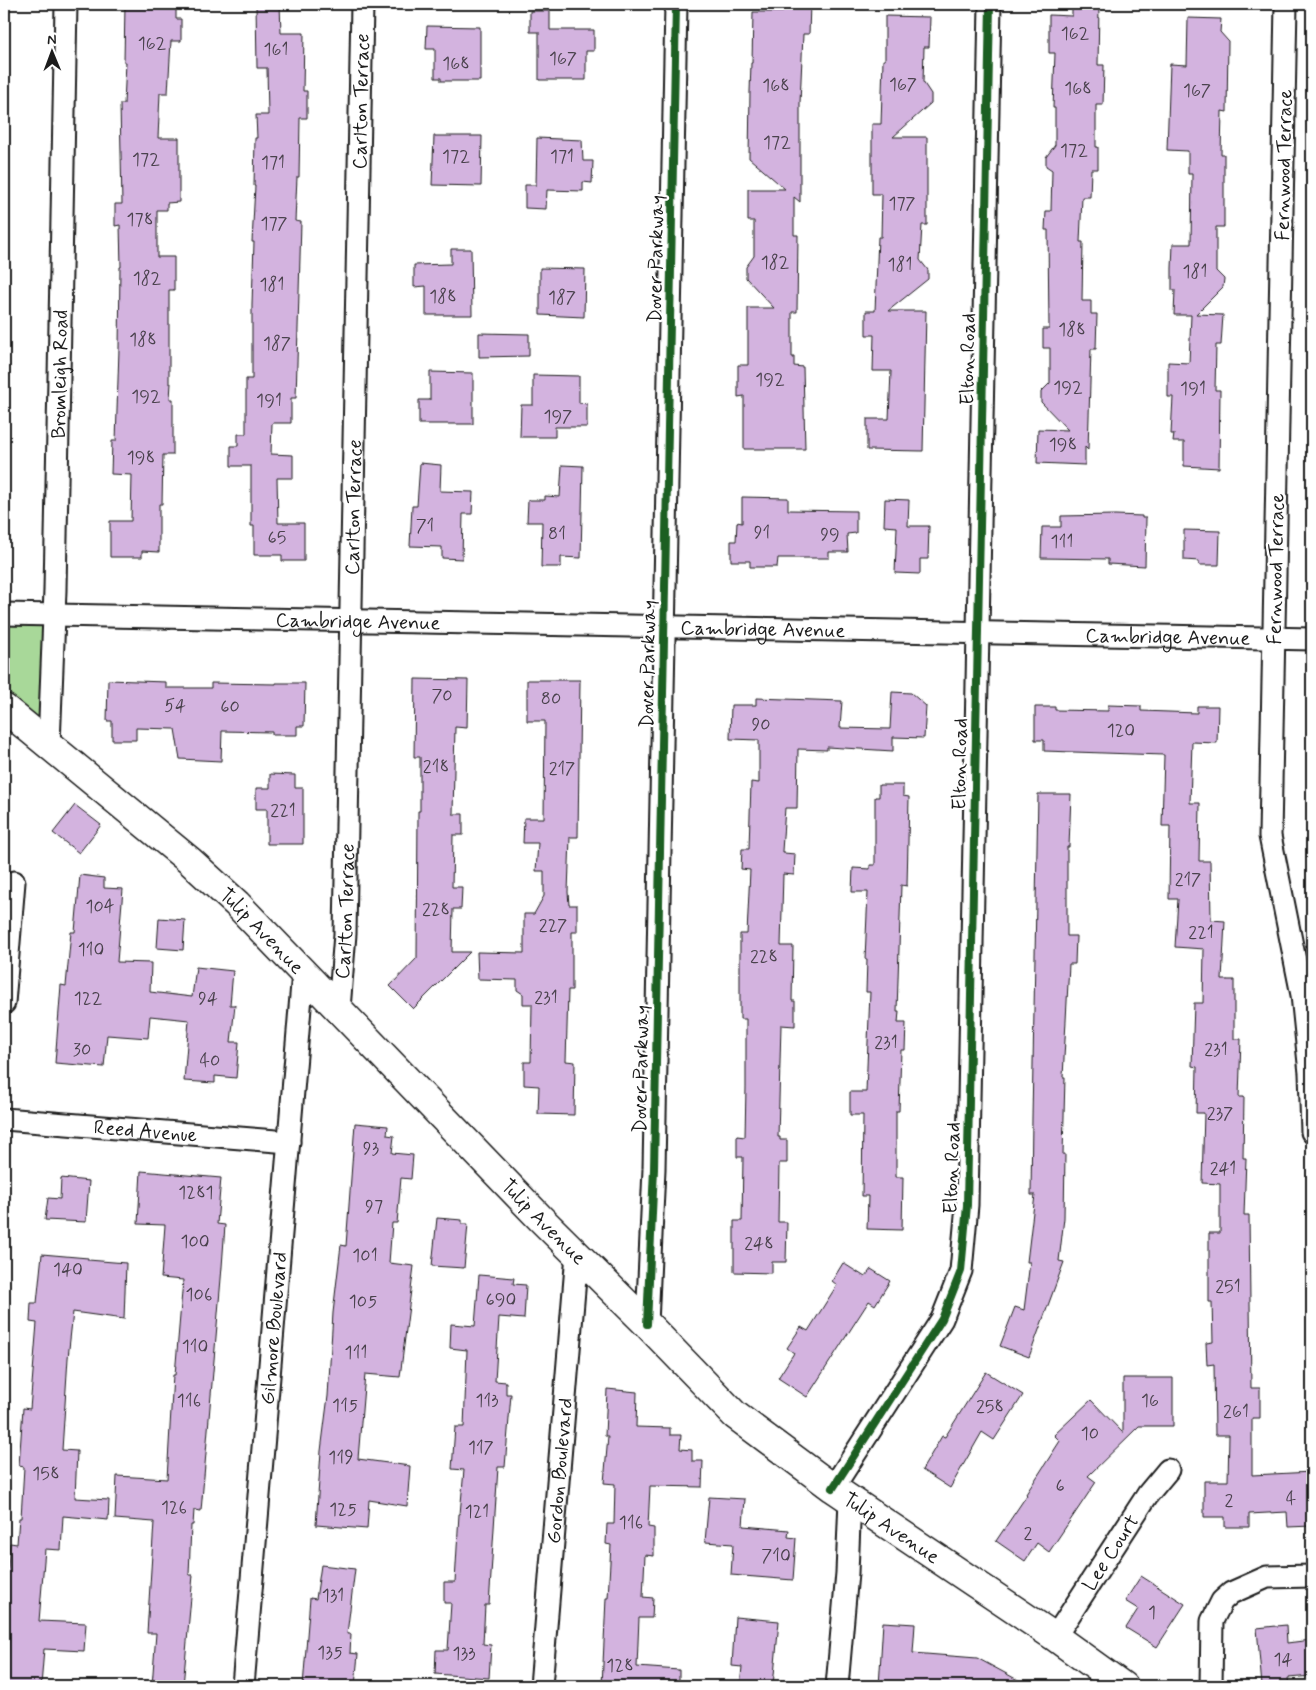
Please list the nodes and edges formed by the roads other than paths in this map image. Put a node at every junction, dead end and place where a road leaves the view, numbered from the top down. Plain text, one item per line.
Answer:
1 (66, 4) edge
2 (362, 4) edge
3 (676, 4) edge
4 (990, 4) edge
5 (1286, 4) edge
6 (4, 614) edge
7 (54, 615) junction
8 (351, 620) junction
9 (664, 626) junction
10 (977, 632) junction
11 (1274, 638) junction
12 (1312, 638) edge
13 (4, 708) edge
14 (49, 745) junction
15 (14, 882) dead end
16 (303, 972) junction
17 (1307, 995) edge
18 (4, 1003) edge
19 (339, 1009) junction
20 (4, 1119) edge
21 (1312, 1132) edge
22 (288, 1142) junction
23 (576, 1254) junction
24 (647, 1324) junction
25 (1168, 1470) dead end
26 (841, 1494) junction
27 (1312, 1576) edge
28 (1055, 1637) junction
29 (243, 1686) edge
30 (540, 1686) edge
31 (837, 1686) edge
32 (1123, 1686) edge
33 (1211, 1686) edge

1 - 7 street, Bromleigh Road
2 - 8 street, Carlton Terrace
3 - 9 street, Dover Parkway
4 - 10 street, Elton Road
5 - 11 street, Fernwood Terrace
6 - 7 street, Cambridge Avenue
7 - 8 street, Cambridge Avenue
7 - 14 street, Bromleigh Road
8 - 9 street, Cambridge Avenue
8 - 19 street, Carlton Terrace
9 - 10 street, Cambridge Avenue
9 - 24 street, Dover Parkway
10 - 11 street, Cambridge Avenue
10 - 26 street, Elton Road
11 - 12 street, Cambridge Avenue
11 - 17 street, Fernwood Terrace
13 - 14 main road, Tulip Avenue
14 - 16 main road, Tulip Avenue
15 - 18 street
16 - 19 main road, Tulip Avenue
16 - 22 street, Gilmore Boulevard
17 - 21 street, Fernwood Terrace
19 - 23 main road, Tulip Avenue
20 - 22 street, Reed Avenue
22 - 29 street, Gilmore Boulevard
23 - 24 main road, Tulip Avenue
23 - 30 street, Gordon Boulevard
24 - 26 main road, Tulip Avenue
25 - 28 street, Lee Court
26 - 28 main road, Tulip Avenue
26 - 31 street
27 - 33 street
28 - 32 main road, Tulip Avenue

